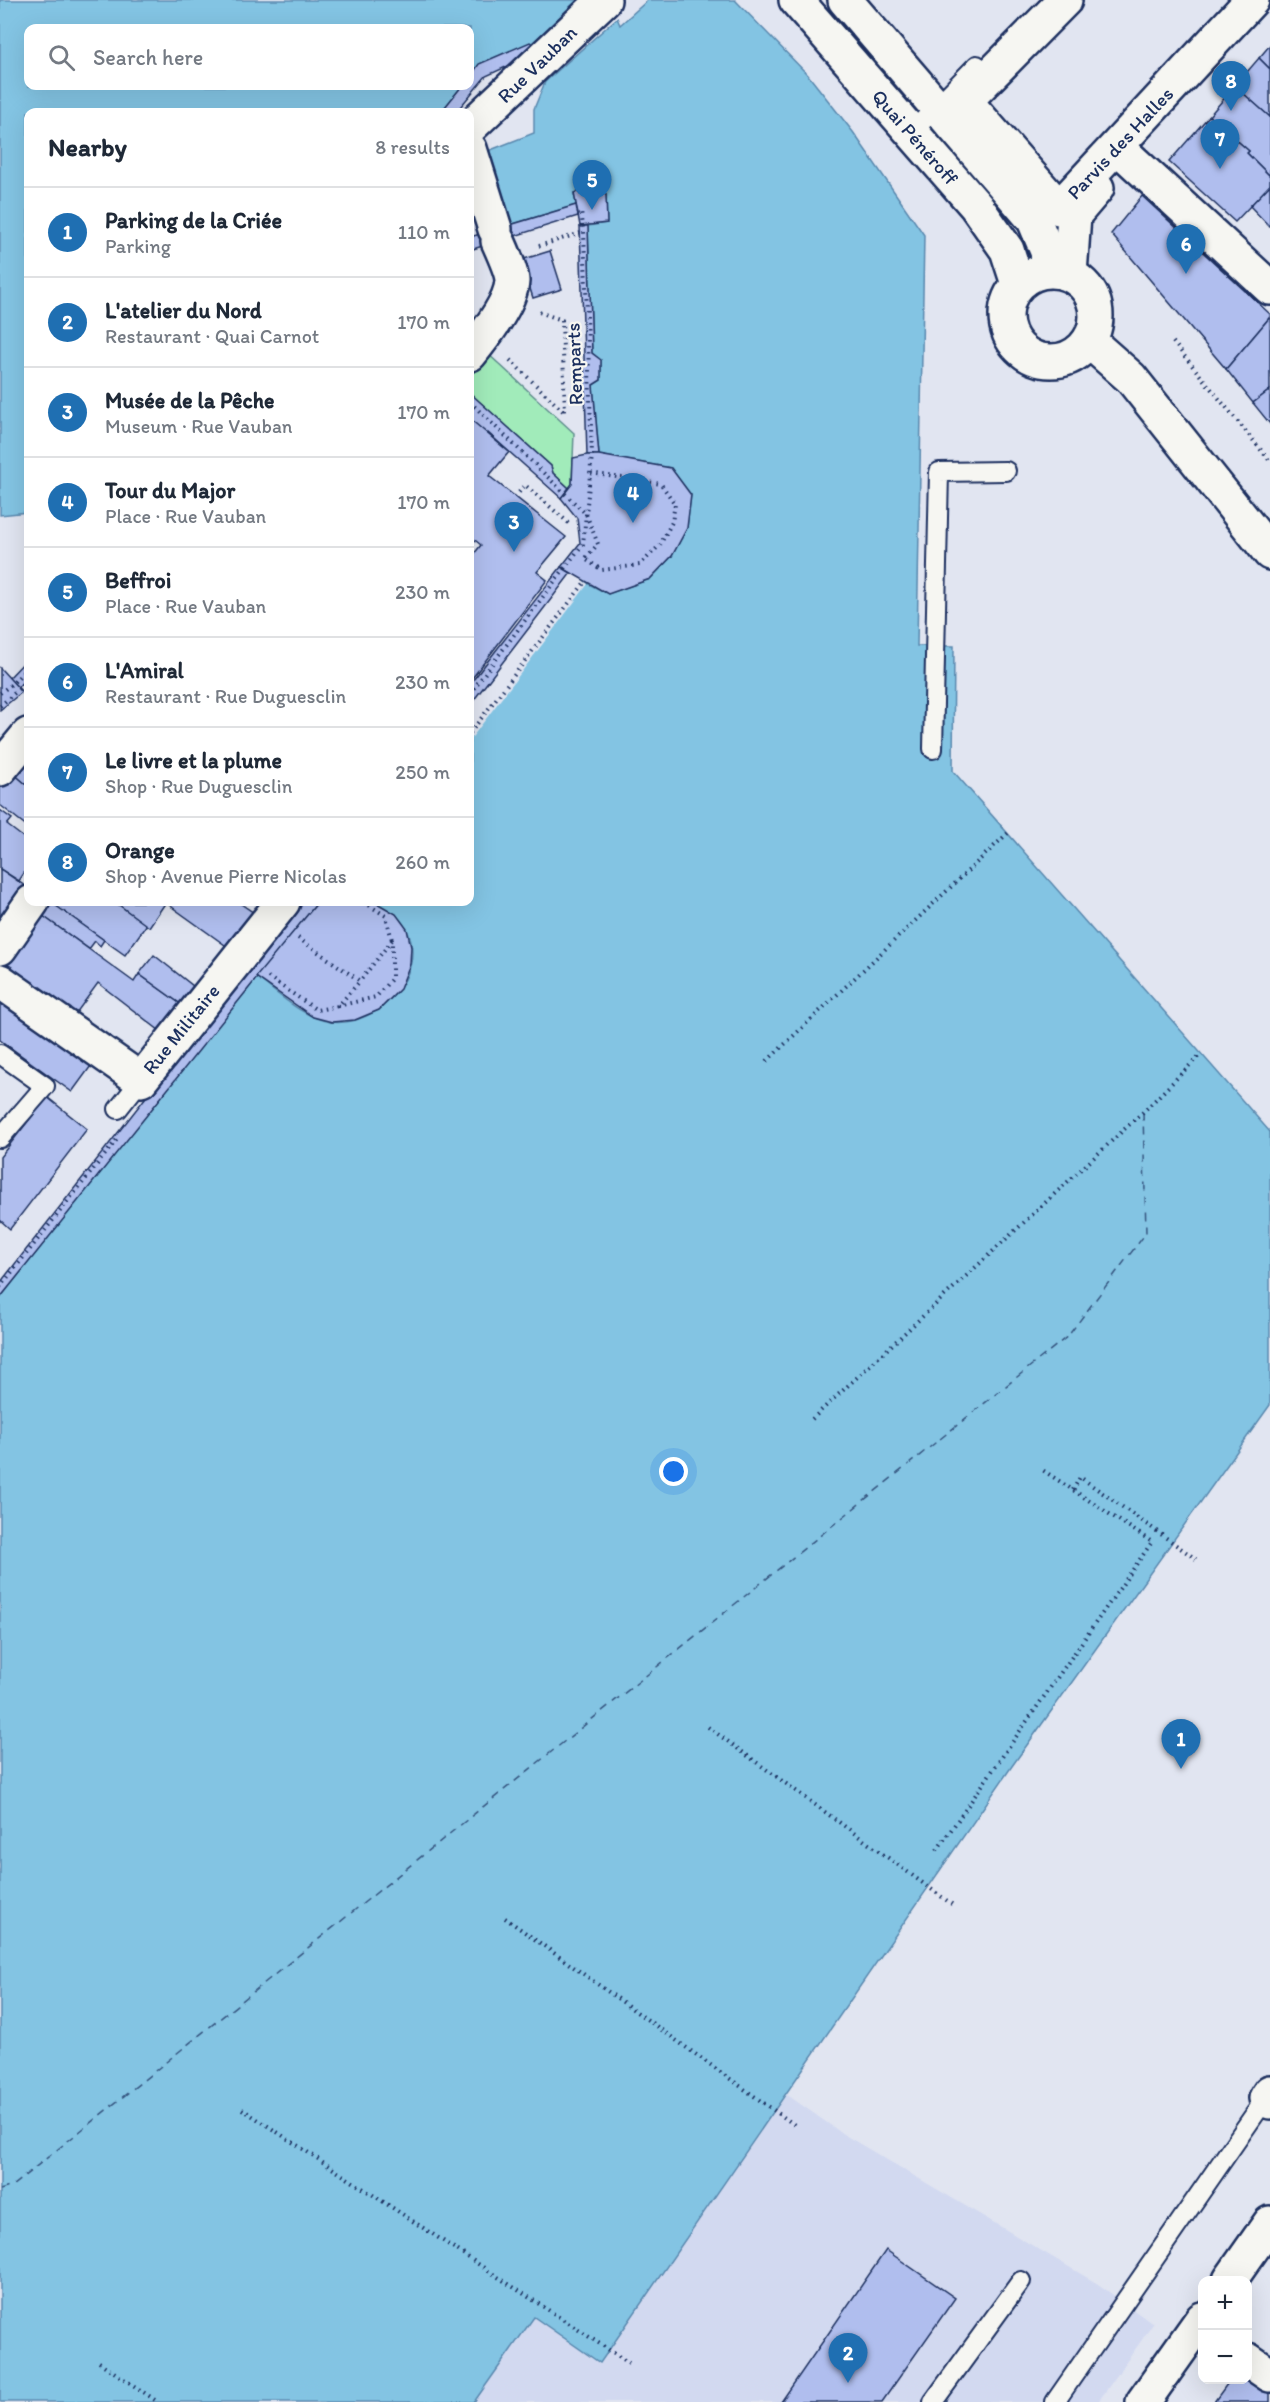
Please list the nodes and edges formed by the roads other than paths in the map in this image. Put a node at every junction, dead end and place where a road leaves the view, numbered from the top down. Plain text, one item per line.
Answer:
1 (603, 0) edge
2 (796, 0) edge
3 (845, 0) edge
4 (1042, 0) edge
5 (1065, 0) edge
6 (1252, 0) edge
7 (1263, 0) edge
8 (936, 107) junction
9 (474, 123) edge
10 (911, 133) junction
11 (1126, 155) junction
12 (474, 162) edge
13 (1060, 272) junction
14 (1018, 284) junction
15 (1270, 288) edge
16 (1089, 341) junction
17 (477, 344) edge
18 (1006, 471) dead end
19 (1270, 552) edge
20 (24, 740) edge
21 (933, 749) dead end
22 (0, 769) edge
23 (29, 906) edge
24 (280, 906) edge
25 (0, 948) edge
26 (0, 981) edge
27 (0, 1054) edge
28 (141, 1080) junction
29 (118, 1109) dead end
30 (0, 1138) edge
31 (1269, 2097) edge
32 (1270, 2223) edge
33 (1233, 2276) edge
34 (1022, 2281) dead end
35 (1198, 2329) edge
36 (1252, 2363) edge
37 (1270, 2375) edge
38 (933, 2402) edge
39 (1055, 2402) edge
40 (1143, 2402) edge

1 - 9 street, Rue Vauban
2 - 10 street, Quai Pénéroff
3 - 8 street, Quai Pénéroff
4 - 8 lane
5 - 6 street, Parvis des Halles
7 - 11 street
8 - 10 lane
8 - 13 street, Quai Pénéroff
10 - 14 street, Quai Pénéroff
11 - 13 street
11 - 15 street
12 - 17 street
13 - 14 street
13 - 16 street
14 - 16 street
16 - 19 street
18 - 21 lane
20 - 22 street
23 - 25 street
24 - 28 street, Rue Militaire
26 - 28 street, Rue Militaire
27 - 30 lane
28 - 29 lane
31 - 39 lane
32 - 33 street
34 - 38 lane
35 - 40 street
36 - 37 street

